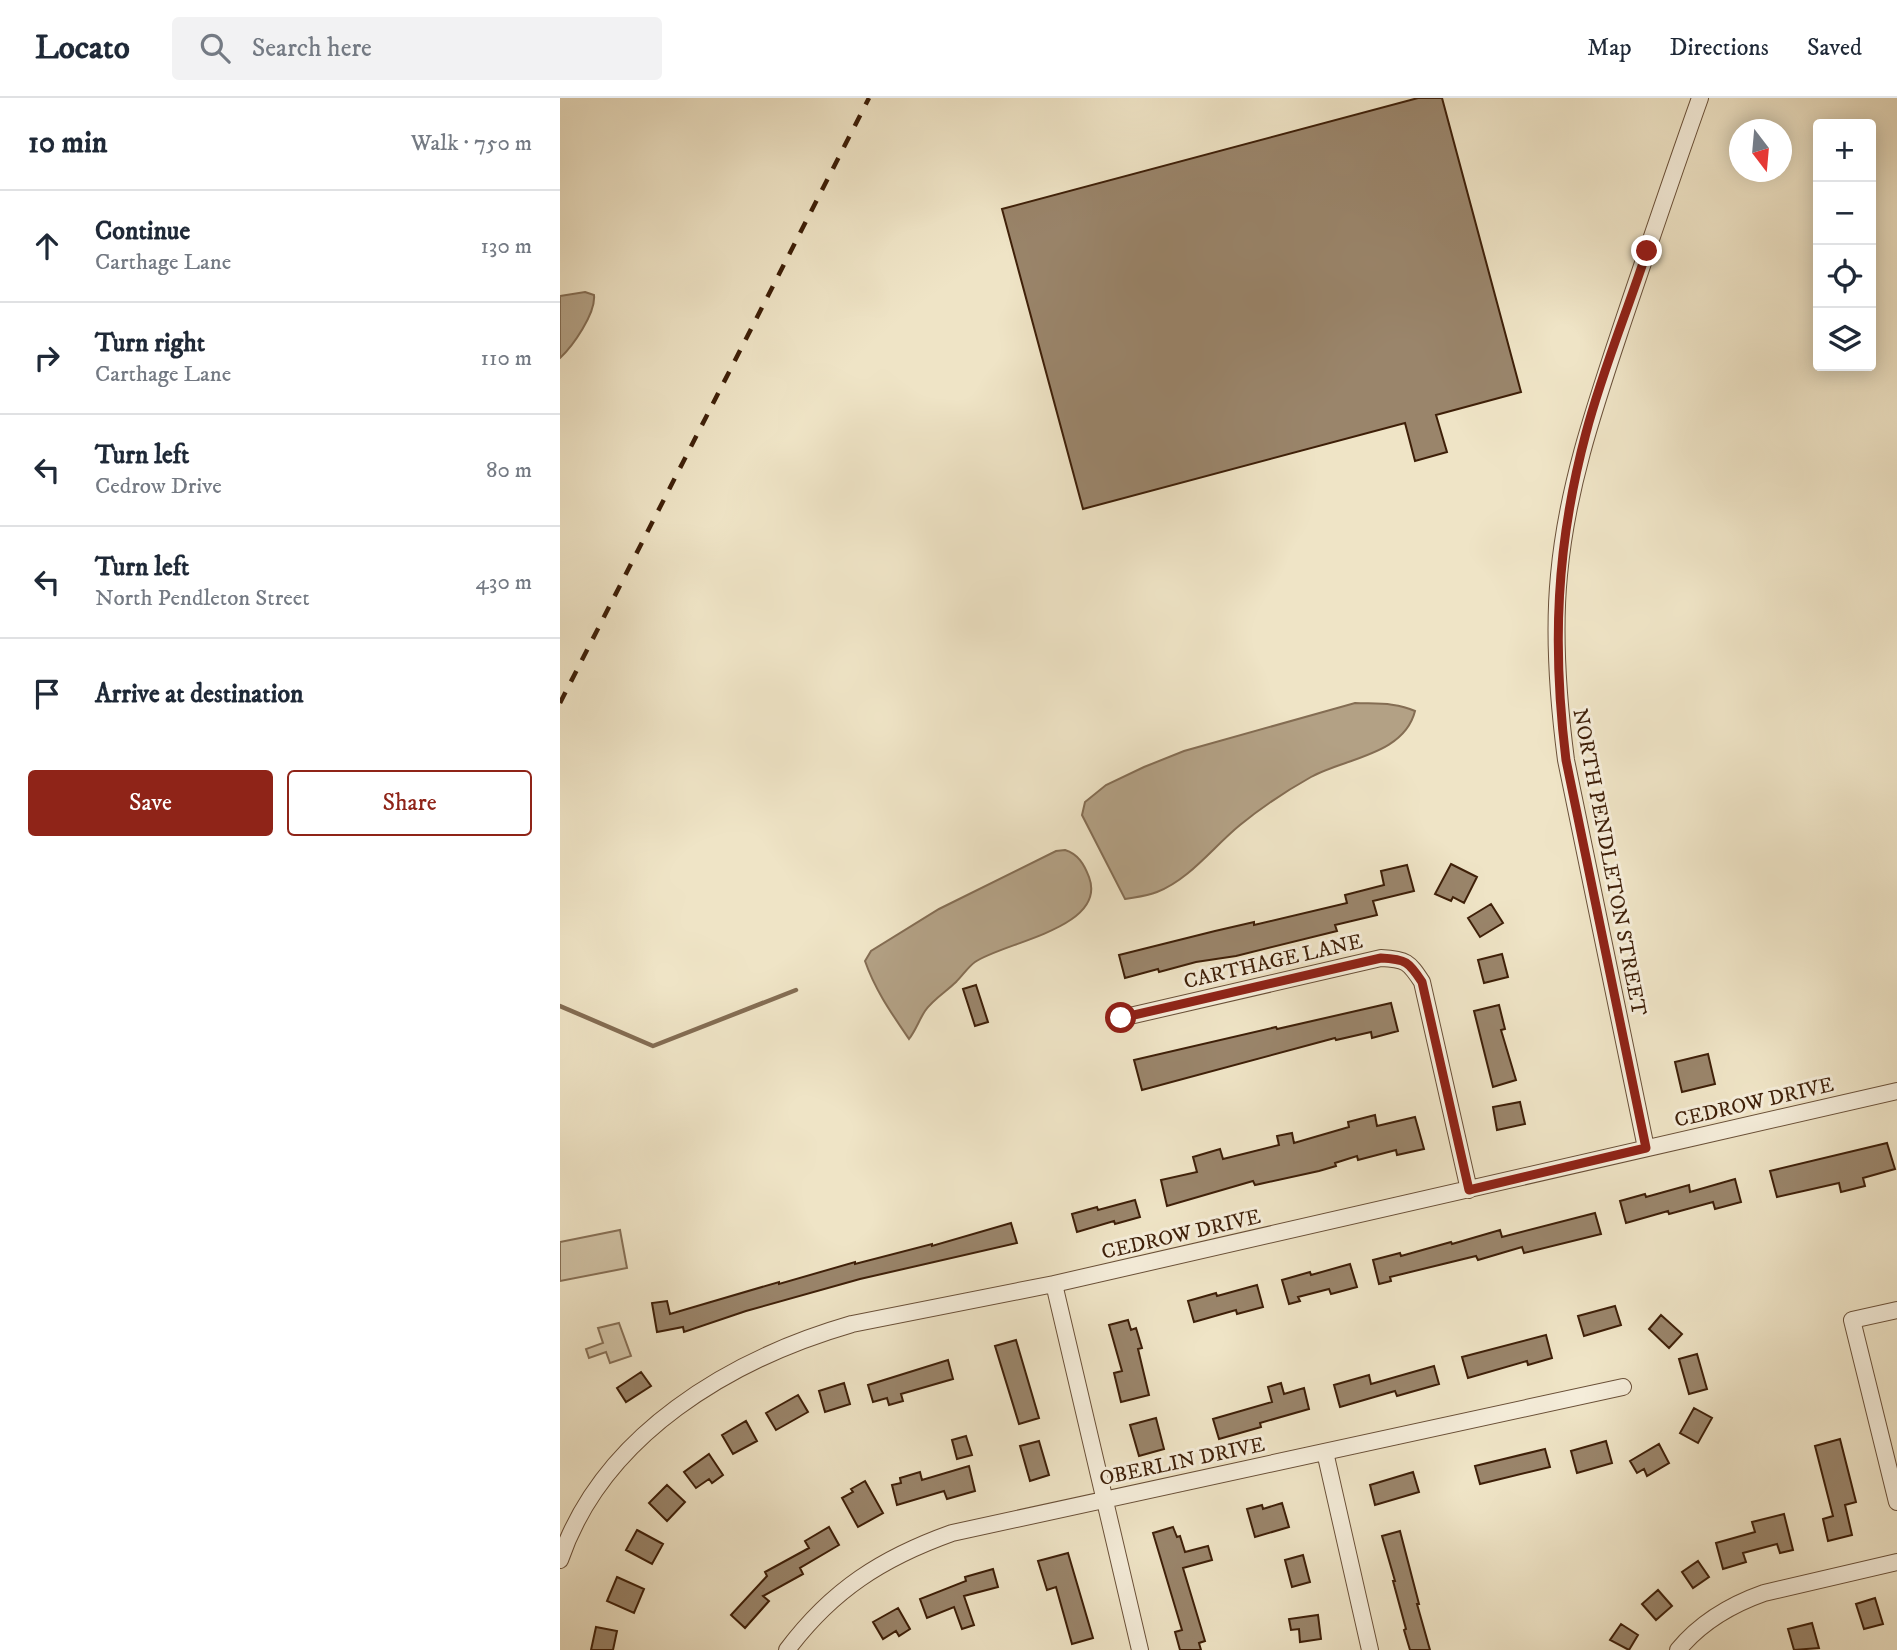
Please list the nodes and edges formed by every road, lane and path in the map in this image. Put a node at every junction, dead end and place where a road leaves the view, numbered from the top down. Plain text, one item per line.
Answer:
1 (1700, 98) edge
2 (1121, 1018) dead end
3 (1897, 1091) edge
4 (1646, 1148) junction
5 (1469, 1190) junction
6 (1054, 1284) junction
7 (1897, 1310) edge
8 (1623, 1387) dead end
9 (1325, 1452) junction
10 (1105, 1500) junction
11 (1897, 1502) edge
12 (560, 1560) edge
13 (1897, 1562) edge
14 (787, 1650) edge
15 (1140, 1650) edge
16 (1370, 1650) edge
17 (1678, 1650) edge

1 - 4 street, NORTH PENDLETON STREET
2 - 5 street, CARTHAGE LANE
3 - 4 street, CEDROW DRIVE
4 - 5 street, CEDROW DRIVE
5 - 6 street, CEDROW DRIVE
6 - 10 street
6 - 12 street, CEDROW DRIVE
7 - 11 street
8 - 9 street, OBERLIN DRIVE
9 - 10 street, OBERLIN DRIVE
9 - 16 street
10 - 14 street, OBERLIN DRIVE
10 - 15 street
13 - 17 street

